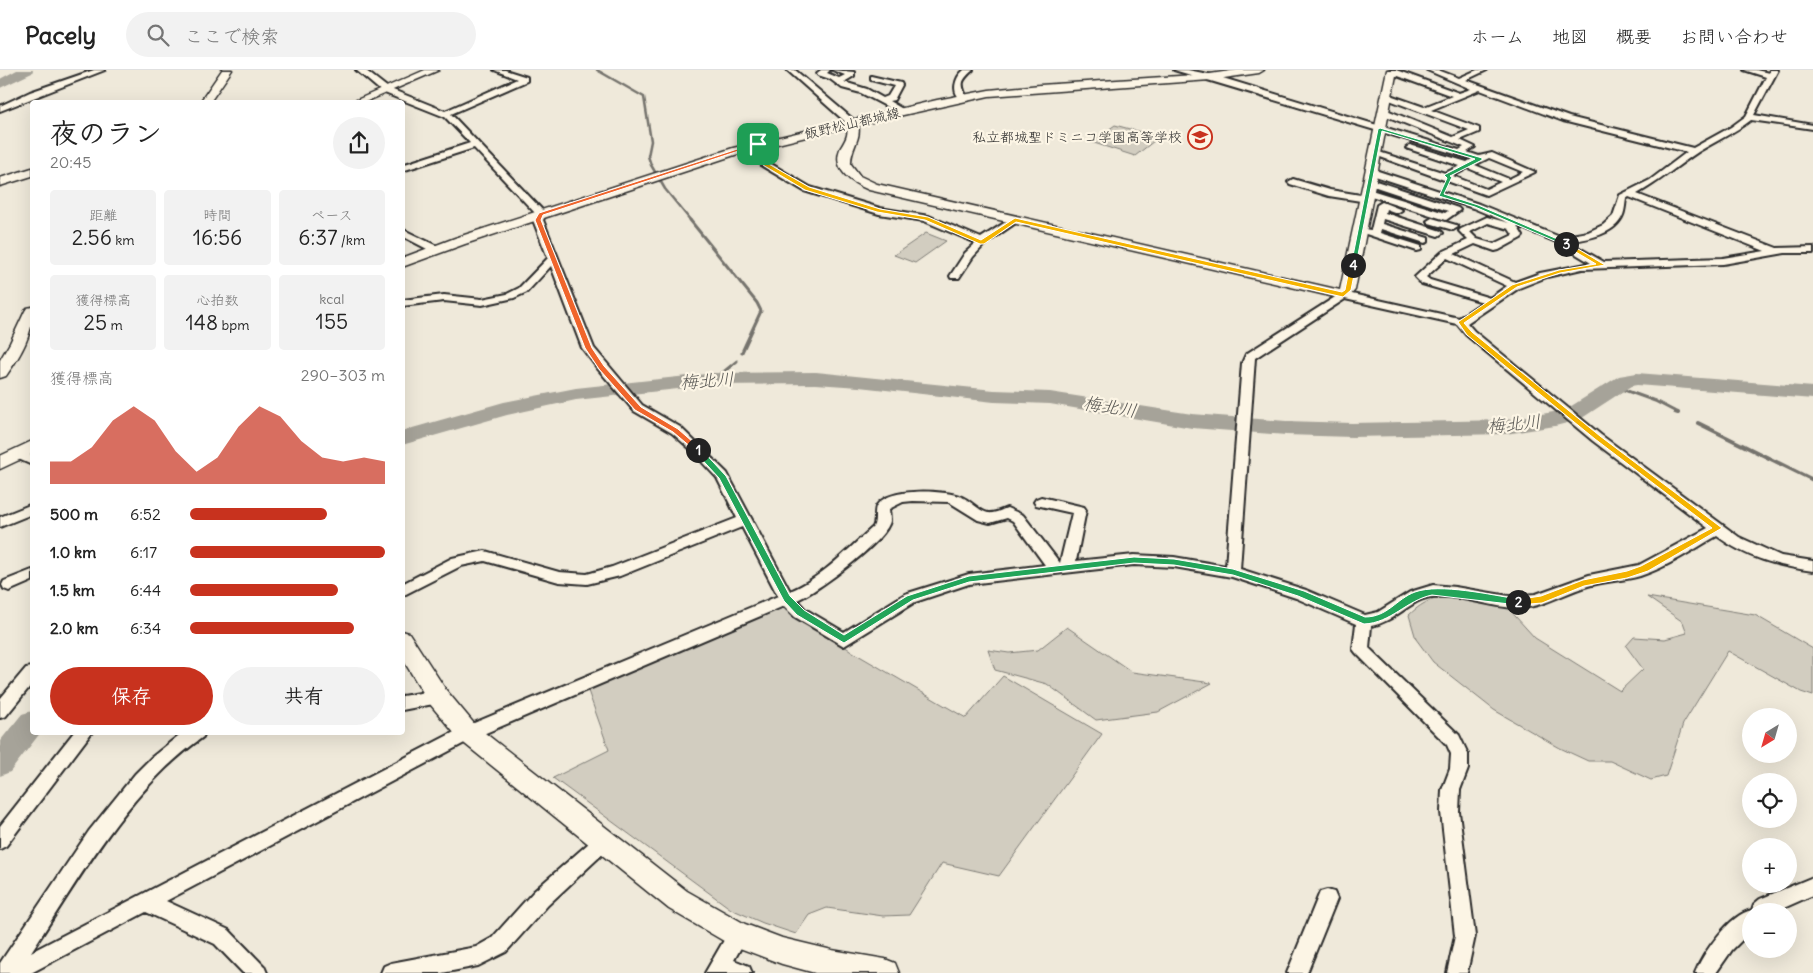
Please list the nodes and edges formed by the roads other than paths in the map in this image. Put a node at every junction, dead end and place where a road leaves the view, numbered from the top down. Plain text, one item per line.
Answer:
1 (101, 70) edge
2 (228, 70) edge
3 (360, 70) edge
4 (434, 70) edge
5 (498, 70) edge
6 (791, 70) edge
7 (826, 70) edge
8 (836, 70) edge
9 (880, 70) edge
10 (970, 70) edge
11 (1178, 70) edge
12 (1259, 70) edge
13 (1392, 70) edge
14 (1425, 70) edge
15 (1483, 70) edge
16 (1748, 70) edge
17 (1435, 72) edge
18 (1772, 73) edge
19 (864, 77) junction
20 (1210, 77) junction
21 (1460, 80) junction
22 (840, 81) junction
23 (1419, 81) junction
24 (385, 90) junction
25 (864, 91) junction
26 (1387, 96) junction
27 (1458, 96) junction
28 (963, 98) junction
29 (206, 100) edge
30 (362, 100) edge
31 (882, 101) junction
32 (0, 109) edge
33 (1424, 110) junction
34 (902, 111) junction
35 (444, 114) junction
36 (1749, 117) junction
37 (852, 123) junction
38 (1813, 127) edge
39 (1452, 140) junction
40 (758, 144) junction
41 (474, 145) junction
42 (1694, 151) junction
43 (1460, 152) junction
44 (1375, 155) junction
45 (1479, 160) junction
46 (1467, 165) junction
47 (405, 167) edge
48 (1457, 170) junction
49 (30, 173) edge
50 (658, 176) joint
51 (1447, 179) junction
52 (0, 182) edge
53 (1293, 182) dead end
54 (1509, 182) junction
55 (1498, 187) junction
56 (1441, 194) junction
57 (1629, 194) junction
58 (541, 214) junction
59 (1015, 220) junction
60 (1377, 225) junction
61 (1453, 227) dead end
62 (1360, 230) junction
63 (1438, 233) dead end
64 (405, 234) edge
65 (1425, 240) dead end
66 (1559, 240) junction
67 (1474, 241) dead end
68 (982, 242) junction
69 (1417, 248) dead end
70 (435, 249) junction
71 (1813, 250) edge
72 (1778, 252) junction
73 (1446, 254) junction
74 (554, 257) junction
75 (405, 262) edge
76 (1602, 265) junction
77 (955, 276) dead end
78 (1515, 286) junction
79 (1343, 295) junction
80 (1490, 302) junction
81 (405, 303) edge
82 (30, 319) edge
83 (1461, 322) junction
84 (0, 373) edge
85 (28, 454) edge
86 (0, 463) edge
87 (1041, 502) dead end
88 (30, 510) edge
89 (744, 521) junction
90 (0, 522) edge
91 (1718, 528) junction
92 (1813, 566) edge
93 (1062, 569) junction
94 (1233, 572) junction
95 (30, 576) edge
96 (10, 585) dead end
97 (405, 589) edge
98 (787, 599) junction
99 (1364, 621) junction
100 (405, 645) edge
101 (30, 675) edge
102 (438, 697) junction
103 (405, 702) edge
104 (0, 711) edge
105 (468, 733) junction
106 (82, 735) edge
107 (193, 735) edge
108 (0, 840) edge
109 (603, 842) junction
110 (1813, 886) edge
111 (1327, 899) dead end
112 (146, 902) junction
113 (1774, 903) edge
114 (1742, 926) edge
115 (738, 935) junction
116 (718, 969) edge
117 (6, 973) edge
118 (11, 973) edge
119 (257, 973) edge
120 (391, 973) edge
121 (742, 973) edge
122 (885, 973) edge
123 (1297, 973) edge
124 (1457, 973) edge
125 (1705, 973) edge

1 - 32 street
2 - 29 street
3 - 24 street
4 - 24 street
5 - 35 street
6 - 37 street
7 - 22 street
8 - 19 street
9 - 19 street
10 - 28 street
11 - 20 street
12 - 20 main road, 飯野松山都城線
13 - 23 street
13 - 26 street
14 - 17 street
15 - 21 street
16 - 18 street
17 - 21 street
17 - 23 street
17 - 27 street
18 - 36 street
19 - 22 street
19 - 25 street
19 - 31 street
20 - 28 main road, 飯野松山都城線
20 - 44 street
21 - 42 street
22 - 25 street
23 - 27 street
24 - 30 street
24 - 35 street
25 - 31 street
26 - 33 street
26 - 44 street
27 - 33 street
28 - 34 main road, 飯野松山都城線
31 - 34 street
33 - 39 street
34 - 37 main road, 飯野松山都城線
35 - 41 street
36 - 38 street
36 - 42 street
37 - 40 main road, 飯野松山都城線
37 - 59 main road
39 - 43 street
39 - 44 street
40 - 50 main road, 飯野松山都城線
40 - 68 street
41 - 47 street
41 - 58 street
42 - 57 street
43 - 44 street
43 - 45 street
44 - 44 street
44 - 46 street
44 - 48 street
44 - 51 street
44 - 53 street
44 - 56 street
44 - 62 street
45 - 46 street
45 - 54 street
46 - 48 street
46 - 54 street
48 - 51 street
48 - 55 street
49 - 52 street
50 - 58 street, 飯野松山都城線
51 - 55 street
51 - 56 street
54 - 55 street
56 - 66 street
57 - 66 street
57 - 72 street
58 - 70 street, 飯野松山都城線
58 - 74 street
59 - 68 street
59 - 79 main road
60 - 61 street
60 - 62 street
60 - 63 street
60 - 65 street
60 - 69 street
62 - 79 street
64 - 70 street
66 - 76 street
67 - 73 street
68 - 77 street
70 - 75 street, 飯野松山都城線
71 - 72 street
72 - 76 street
73 - 78 street
73 - 80 street
74 - 81 street
74 - 89 street
76 - 78 street
78 - 80 street
79 - 83 street
79 - 94 street
80 - 83 street
82 - 84 street
83 - 91 street
85 - 86 street
87 - 93 street
88 - 90 street
89 - 97 street
89 - 98 street
91 - 92 street
91 - 99 street
93 - 94 street
93 - 98 street
93 - 98 street
94 - 99 street
95 - 96 street
98 - 105 street
99 - 124 street
100 - 102 street
101 - 104 street
102 - 103 street
102 - 105 street
105 - 109 street
105 - 112 street
106 - 108 street
107 - 117 street
109 - 115 street
109 - 120 street
110 - 113 street
111 - 123 street
112 - 118 street
112 - 119 street
114 - 125 street
115 - 116 street
115 - 122 street
116 - 121 street

